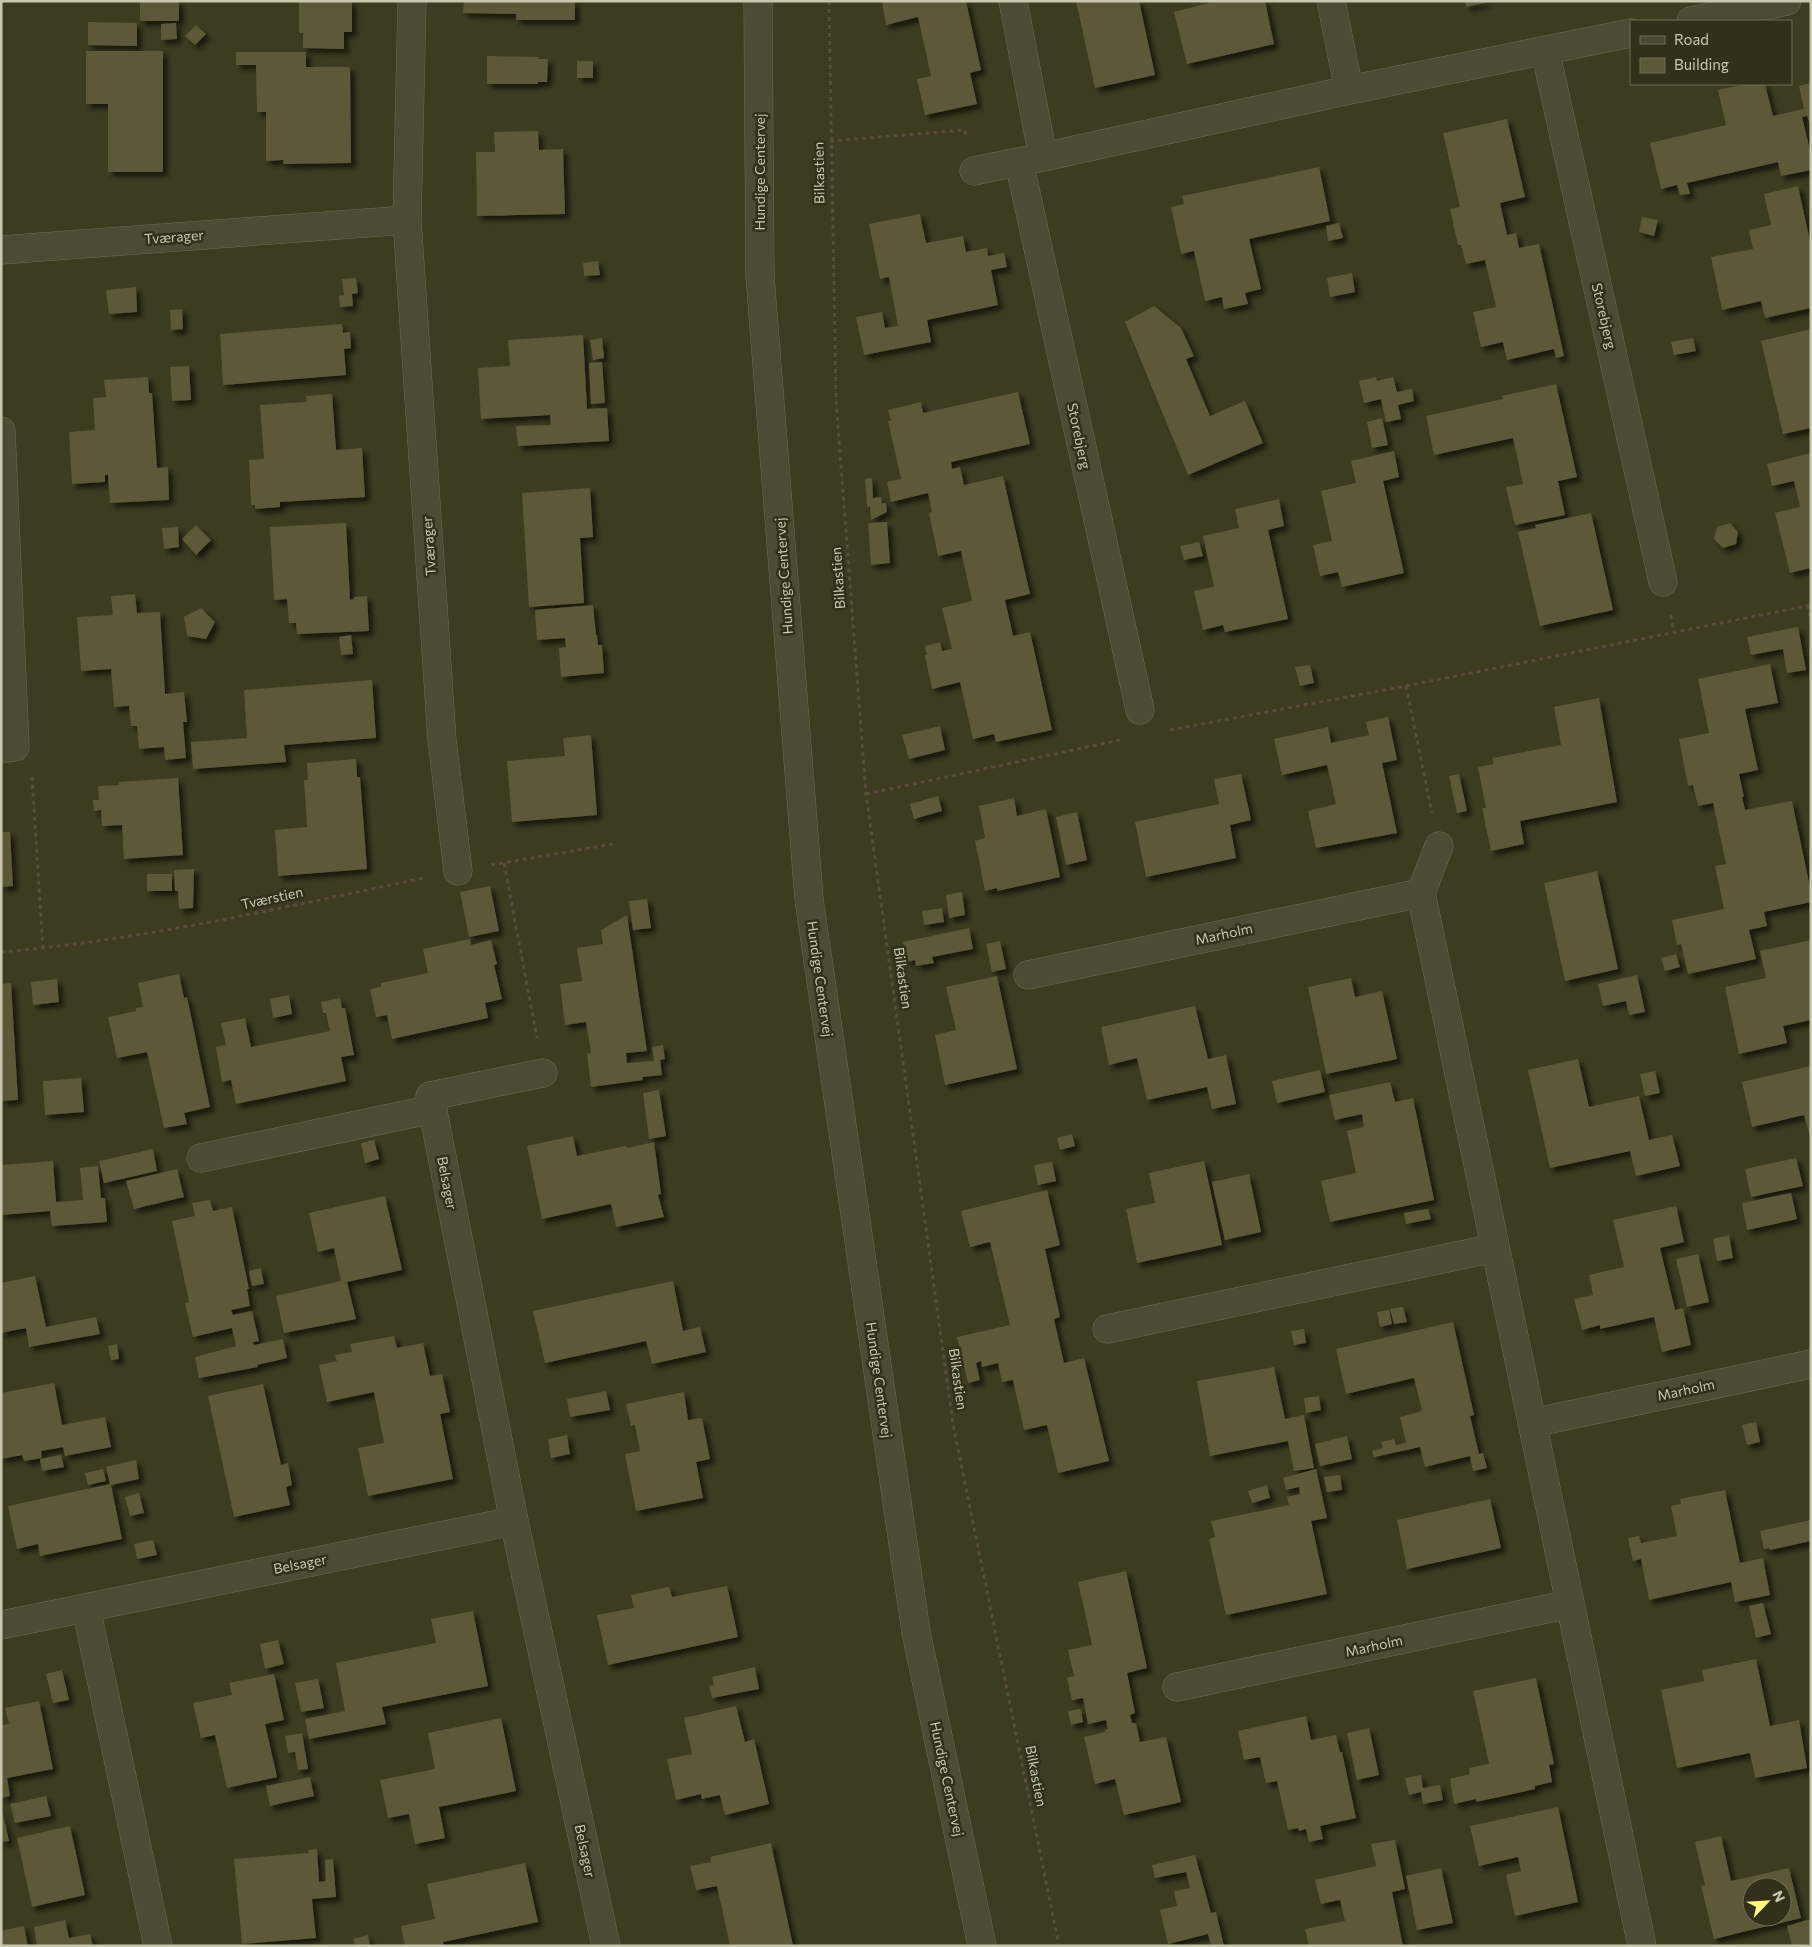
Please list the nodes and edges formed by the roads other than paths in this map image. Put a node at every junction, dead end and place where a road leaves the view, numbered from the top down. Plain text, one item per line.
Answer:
1 (412, 1) edge
2 (758, 1) edge
3 (1013, 1) edge
4 (1331, 1) edge
5 (1788, 1) edge
6 (1696, 20) edge
7 (1630, 33) edge
8 (1545, 50) junction
9 (1349, 90) junction
10 (1031, 160) junction
11 (974, 171) road end
12 (407, 220) junction
13 (1, 250) edge
14 (1, 431) edge
15 (1663, 582) dead end
16 (1140, 710) dead end
17 (8, 748) edge
18 (1439, 846) road end
19 (458, 871) road end
20 (1420, 893) junction
21 (1028, 975) dead end
22 (544, 1073) road end
23 (433, 1109) junction
24 (201, 1158) dead end
25 (1495, 1248) junction
26 (1107, 1329) dead end
27 (1811, 1364) edge
28 (1532, 1422) junction
29 (514, 1521) junction
30 (1570, 1604) junction
31 (86, 1608) junction
32 (1, 1625) edge
33 (1177, 1687) dead end
34 (158, 1946) edge
35 (606, 1946) edge
36 (982, 1946) edge
37 (1642, 1946) edge

1 - 12 street, Tværager
2 - 36 street, Hundige Centervej
3 - 10 street, Storebjerg
4 - 9 street
5 - 6 street
7 - 8 street
8 - 9 street
8 - 15 street, Storebjerg
9 - 10 street
10 - 11 street
10 - 16 street, Storebjerg
12 - 13 street, Tværager
12 - 19 street, Tværager
14 - 17 street
18 - 20 street
20 - 21 street, Marholm
20 - 25 street
22 - 23 street
23 - 24 street
23 - 29 street, Belsager
25 - 26 street
25 - 28 street
27 - 28 street, Marholm
28 - 30 street
29 - 31 street, Belsager
29 - 35 street, Belsager
30 - 33 street, Marholm
30 - 37 street
31 - 32 street, Belsager
31 - 34 street

